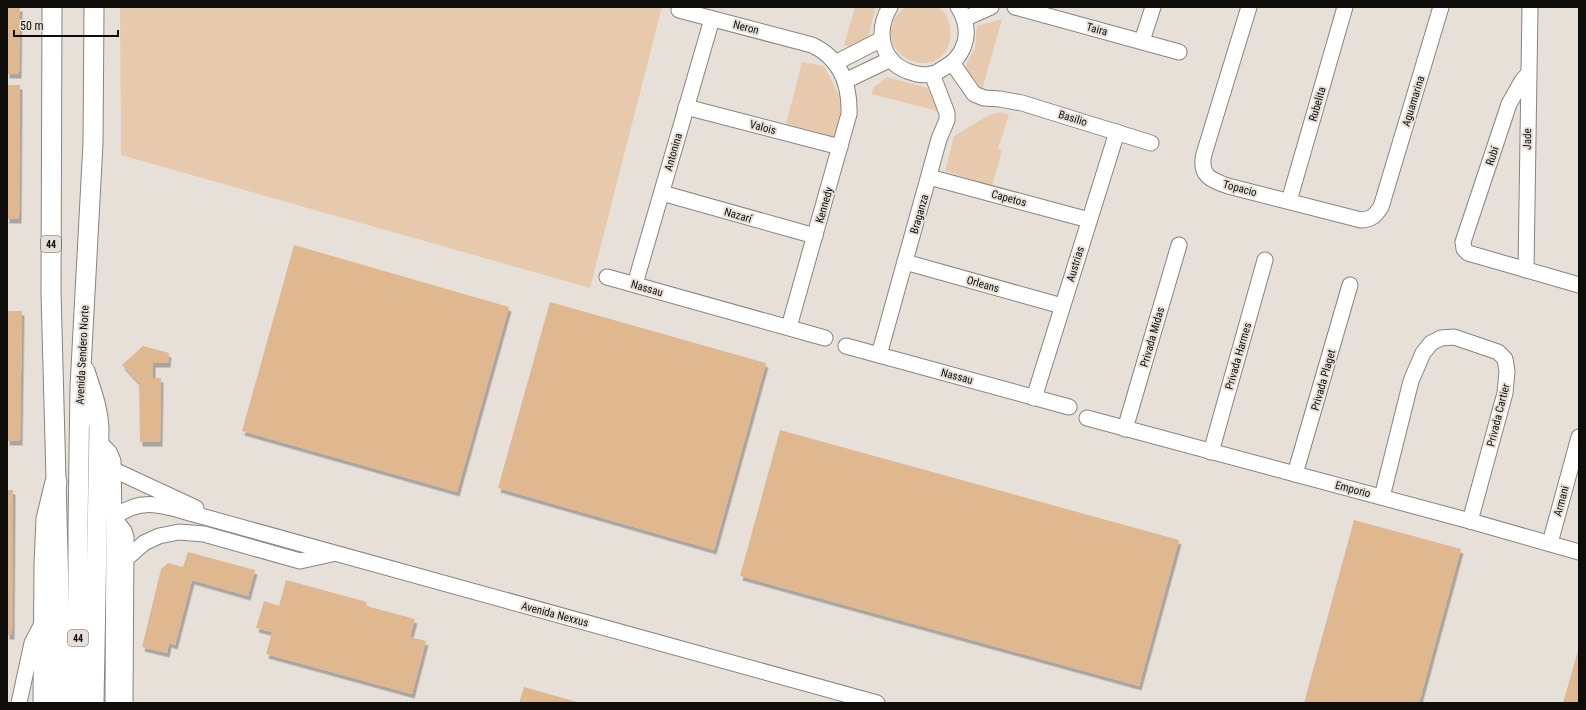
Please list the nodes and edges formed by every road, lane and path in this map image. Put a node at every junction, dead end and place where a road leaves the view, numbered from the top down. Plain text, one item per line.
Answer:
1 (52, 7) edge
2 (94, 7) edge
3 (890, 7) edge
4 (991, 7) edge
5 (1015, 7) edge
6 (1153, 7) edge
7 (1248, 7) edge
8 (1345, 7) edge
9 (1441, 7) edge
10 (1530, 7) edge
11 (679, 10) dead end
12 (961, 13) edge
13 (712, 19) junction
14 (882, 39) junction
15 (1142, 41) junction
16 (812, 45) joint
17 (1179, 52) dead end
18 (891, 59) junction
19 (835, 63) junction
20 (953, 64) junction
21 (932, 74) junction
22 (1528, 74) junction
23 (845, 81) junction
24 (686, 107) junction
25 (1117, 132) junction
26 (1151, 143) dead end
27 (840, 147) junction
28 (929, 177) junction
29 (662, 193) junction
30 (1385, 195) joint
31 (1289, 201) junction
32 (1088, 220) junction
33 (815, 236) junction
34 (1179, 244) dead end
35 (1265, 260) dead end
36 (905, 262) junction
37 (1526, 270) junction
38 (607, 277) dead end
39 (635, 284) junction
40 (1350, 286) dead end
41 (1579, 286) edge
42 (1062, 306) junction
43 (789, 327) junction
44 (825, 338) dead end
45 (846, 346) dead end
46 (879, 355) junction
47 (81, 362) junction
48 (1034, 398) junction
49 (1069, 407) dead end
50 (1087, 418) dead end
51 (1125, 429) junction
52 (1579, 436) edge
53 (99, 442) junction
54 (1211, 452) junction
55 (112, 469) junction
56 (1295, 474) junction
57 (56, 482) junction
58 (1382, 497) junction
59 (114, 518) junction
60 (1470, 521) junction
61 (233, 526) junction
62 (1550, 543) junction
63 (1579, 552) edge
64 (336, 554) junction
65 (126, 559) junction
66 (45, 617) junction
67 (19, 703) edge
68 (44, 703) edge
69 (62, 703) edge
70 (78, 703) edge
71 (94, 703) edge
72 (113, 703) edge
73 (125, 703) edge
74 (877, 703) edge

1 - 57 main road, 44
2 - 47 main road, Avenida Sendero Norte / 44
3 - 14 street
4 - 12 street
5 - 15 street, Taira
6 - 15 street
7 - 31 street, Topacio
8 - 31 street, Rubelita
9 - 30 street, Aguamarina
10 - 22 street, Jade
11 - 13 street, Neron
12 - 20 street
13 - 16 street, Neron
13 - 24 street, Antonina
14 - 18 street
14 - 19 street
15 - 17 street, Taira
16 - 19 street, Kennedy
18 - 21 street
18 - 23 street
19 - 23 street, Kennedy
20 - 21 street
20 - 25 street, Basilio
21 - 28 street, Braganza
22 - 37 street, Jade
22 - 37 street, Rubí
23 - 27 street, Kennedy
24 - 27 street, Valois
24 - 29 street, Antonina
25 - 26 street, Basilio
25 - 32 street, Austrias
27 - 33 street, Kennedy
28 - 32 street, Capetos
28 - 36 street, Braganza
29 - 33 street, Nazarí
29 - 39 street, Antonina
30 - 31 street, Topacio
32 - 42 street, Austrias
33 - 43 street, Kennedy
34 - 51 street, Privada Midas
35 - 54 street, Privada Harmes
36 - 42 street, Orleans
36 - 46 street, Braganza
37 - 41 street
38 - 39 street, Nassau
39 - 43 street, Nassau
40 - 56 street, Privada Plaget
42 - 48 street, Austrias
43 - 44 street, Nassau
45 - 46 street, Nassau
46 - 48 street, Nassau
47 - 53 main road
47 - 70 main road, Avenida Sendero Norte / 44
48 - 49 street, Nassau
50 - 51 street, Emporio
51 - 54 street, Emporio
52 - 62 street, Armani
53 - 55 street
53 - 71 main road
54 - 56 street, Emporio
55 - 59 street
55 - 61 street
56 - 58 street, Emporio
57 - 66 highway
57 - 69 main road, 44
58 - 60 street, Emporio
58 - 60 street, Privada Cartier
59 - 61 street
59 - 65 street
59 - 72 street
60 - 62 street, Emporio
61 - 64 street, Avenida Nexxus
62 - 63 street, Emporio
64 - 65 street
64 - 74 street, Avenida Nexxus
65 - 73 street
66 - 67 street
66 - 68 highway

